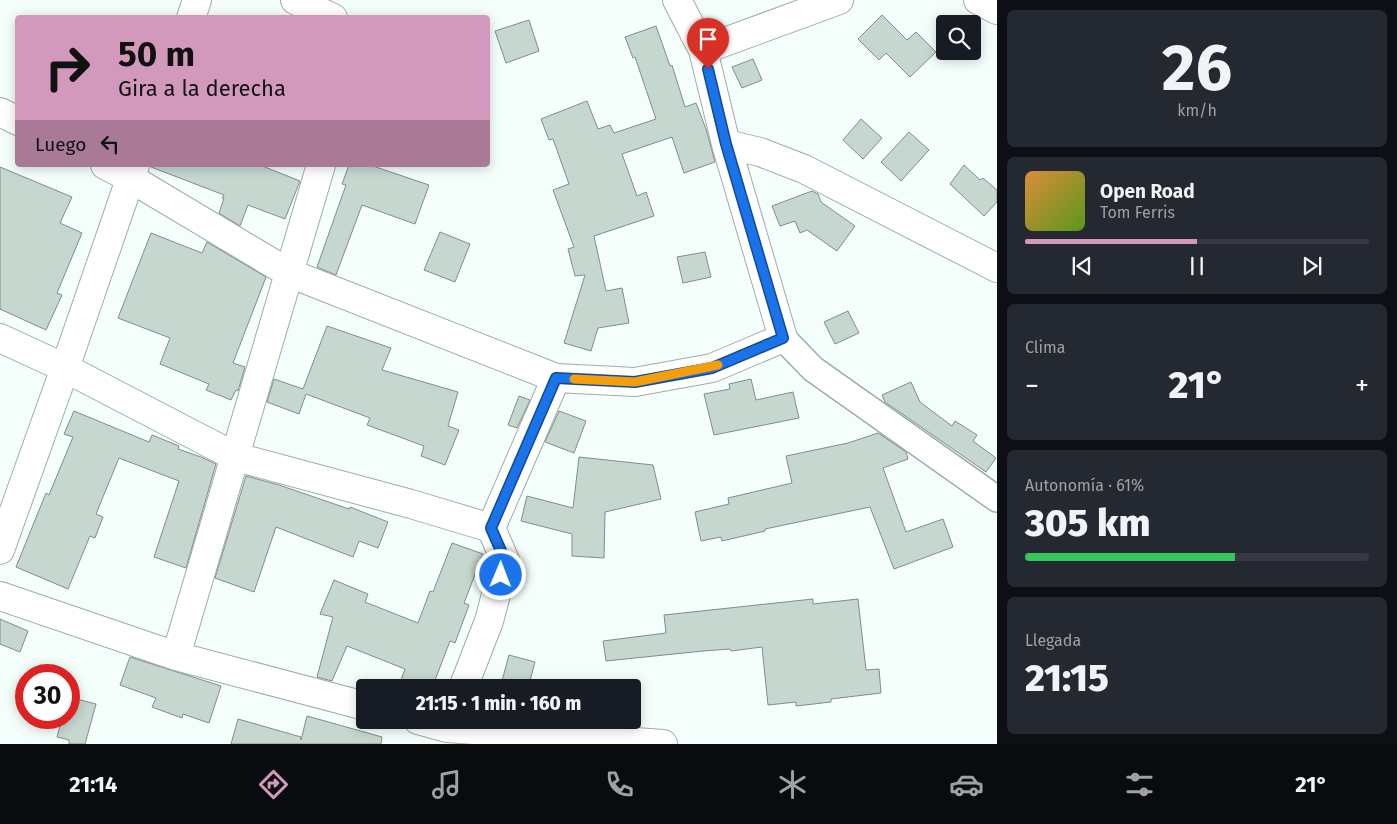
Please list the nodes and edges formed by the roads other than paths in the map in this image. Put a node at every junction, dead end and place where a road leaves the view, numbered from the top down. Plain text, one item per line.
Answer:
1 (197, 0) edge
2 (295, 0) edge
3 (677, 0) edge
4 (839, 0) edge
5 (978, 0) edge
6 (997, 10) edge
7 (191, 15) edge
8 (327, 15) edge
9 (703, 50) junction
10 (0, 112) edge
11 (15, 120) edge
12 (726, 144) junction
13 (114, 167) edge
14 (320, 167) edge
15 (133, 171) edge
16 (997, 268) edge
17 (289, 272) junction
18 (0, 338) edge
19 (783, 338) junction
20 (65, 368) junction
21 (556, 378) junction
22 (236, 457) junction
23 (997, 499) edge
24 (491, 528) junction
25 (0, 550) edge
26 (0, 596) edge
27 (176, 656) junction
28 (466, 679) edge
29 (356, 704) edge
30 (447, 731) edge
31 (663, 744) edge

1 - 7 street
2 - 8 street
3 - 9 street
4 - 9 street
5 - 6 street
9 - 12 street
10 - 11 street
12 - 16 street
12 - 19 street
13 - 15 street
14 - 17 street
15 - 17 street
15 - 20 street
17 - 21 street
17 - 22 street
18 - 20 street
19 - 21 street
19 - 23 street
20 - 22 street
20 - 25 street
21 - 24 street
22 - 24 street
22 - 27 street
24 - 28 street
26 - 27 street
27 - 29 street
30 - 31 street

